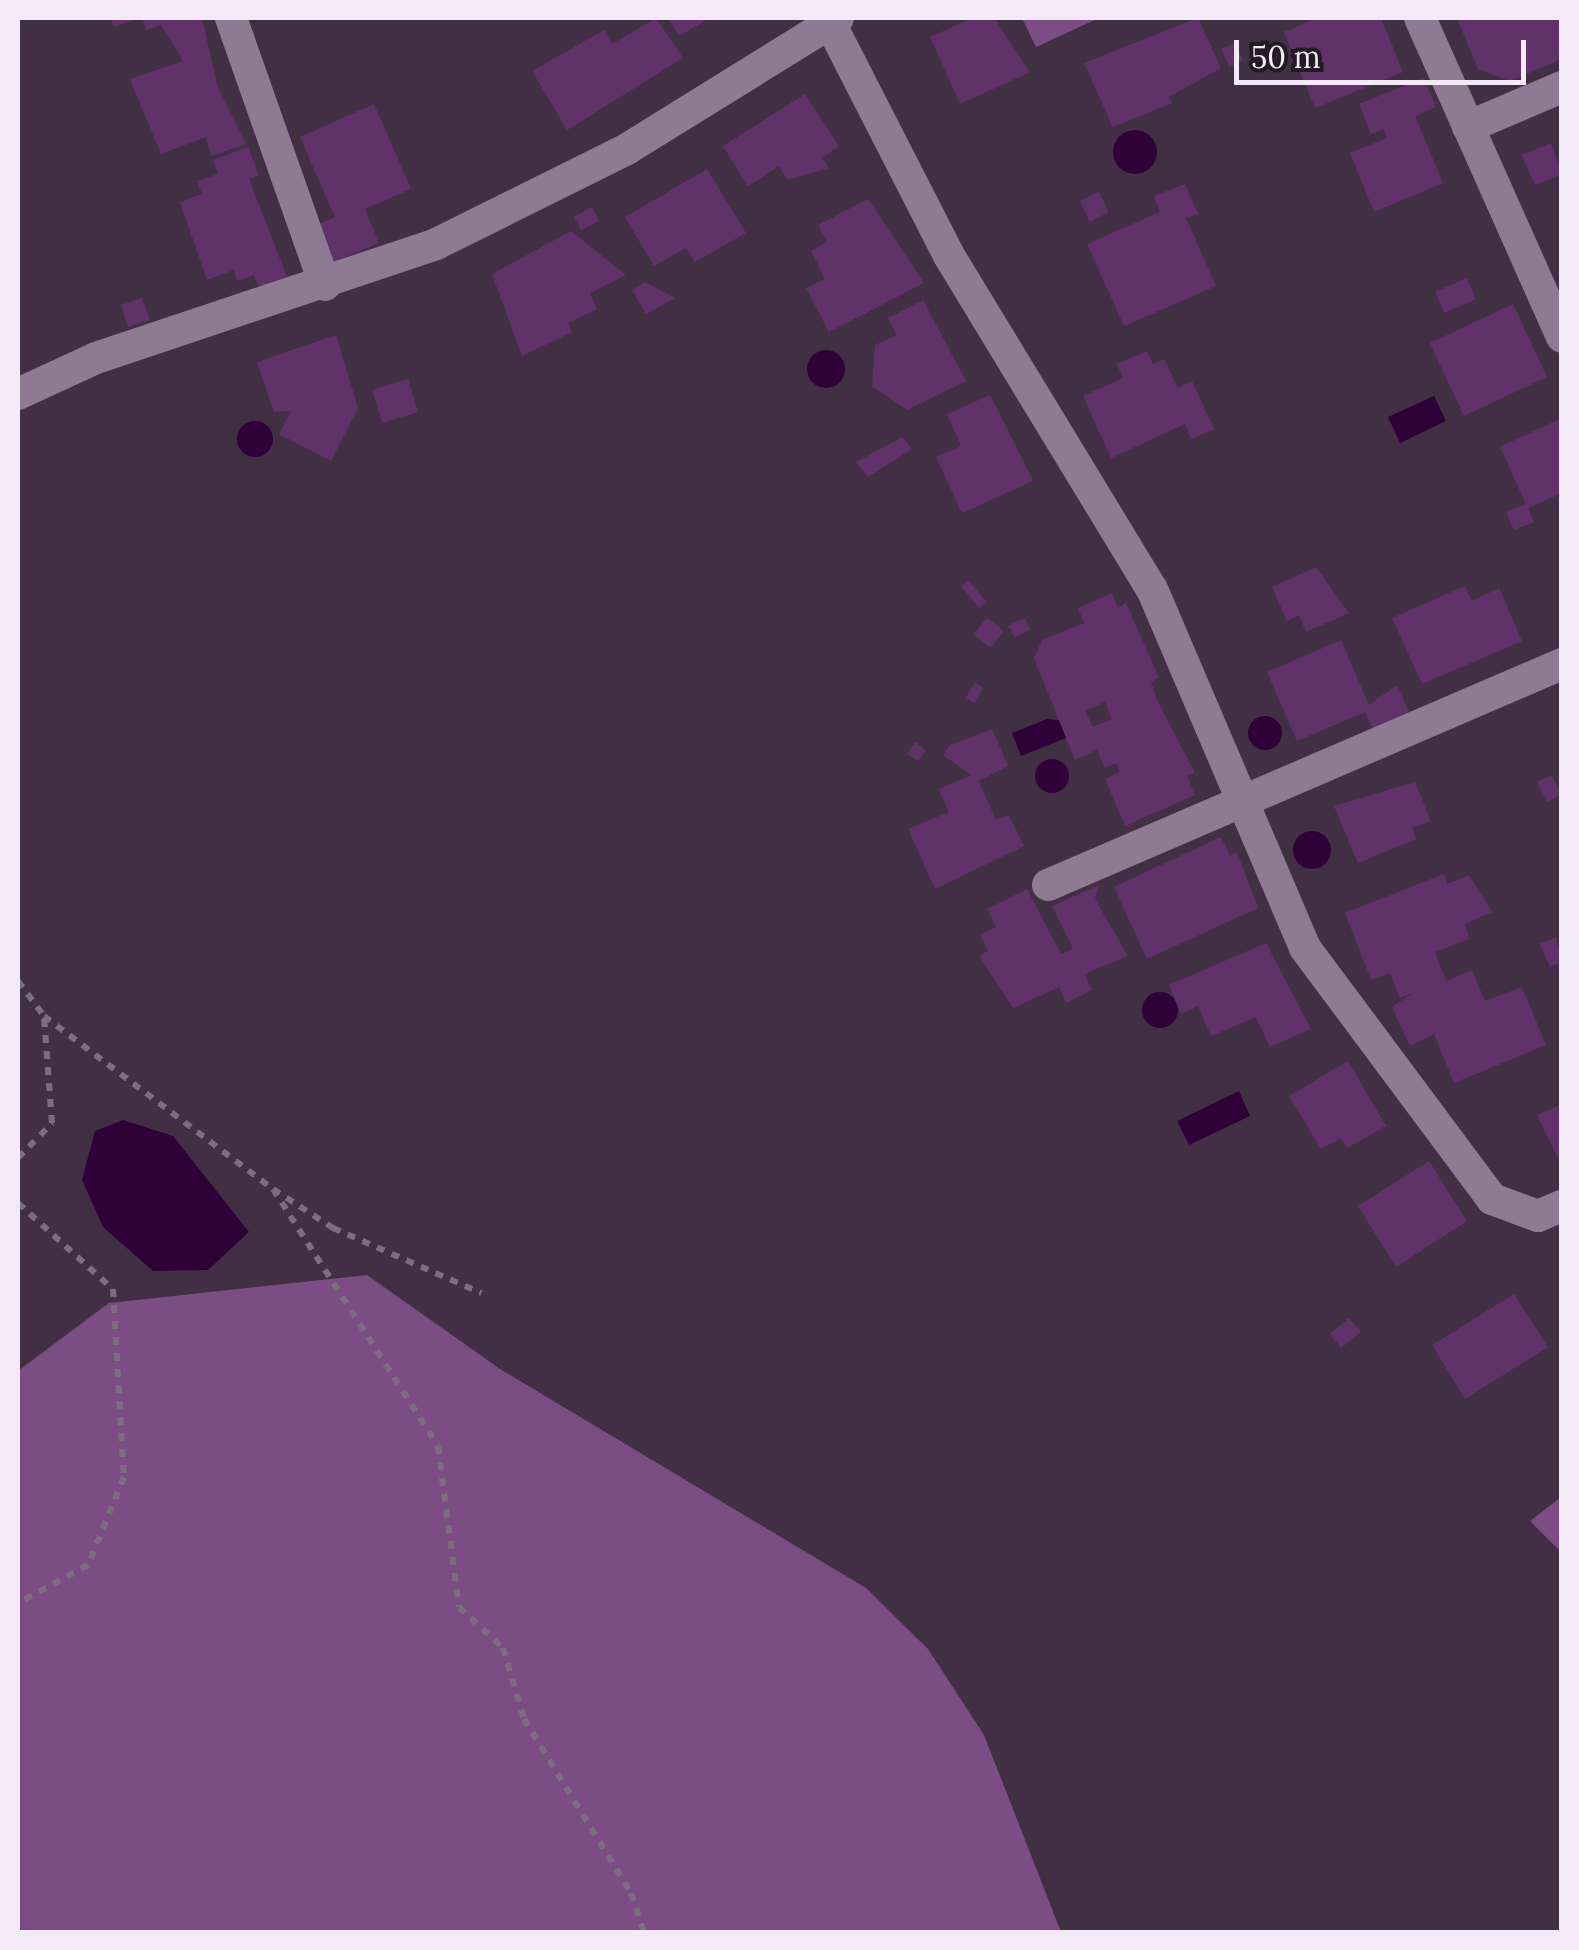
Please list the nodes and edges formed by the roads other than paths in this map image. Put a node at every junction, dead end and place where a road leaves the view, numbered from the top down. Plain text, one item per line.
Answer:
1 (231, 18) edge
2 (1420, 18) edge
3 (834, 20) edge
4 (1562, 87) edge
5 (1468, 127) junction
6 (325, 285) junction
7 (1562, 336) edge
8 (18, 394) edge
9 (1562, 664) edge
10 (1242, 802) junction
11 (1048, 885) dead end
12 (1562, 1206) edge

1 - 6 street
2 - 5 street
3 - 6 street
3 - 10 street
4 - 5 street
5 - 7 street
6 - 8 street
9 - 10 street
10 - 11 street
10 - 12 street

